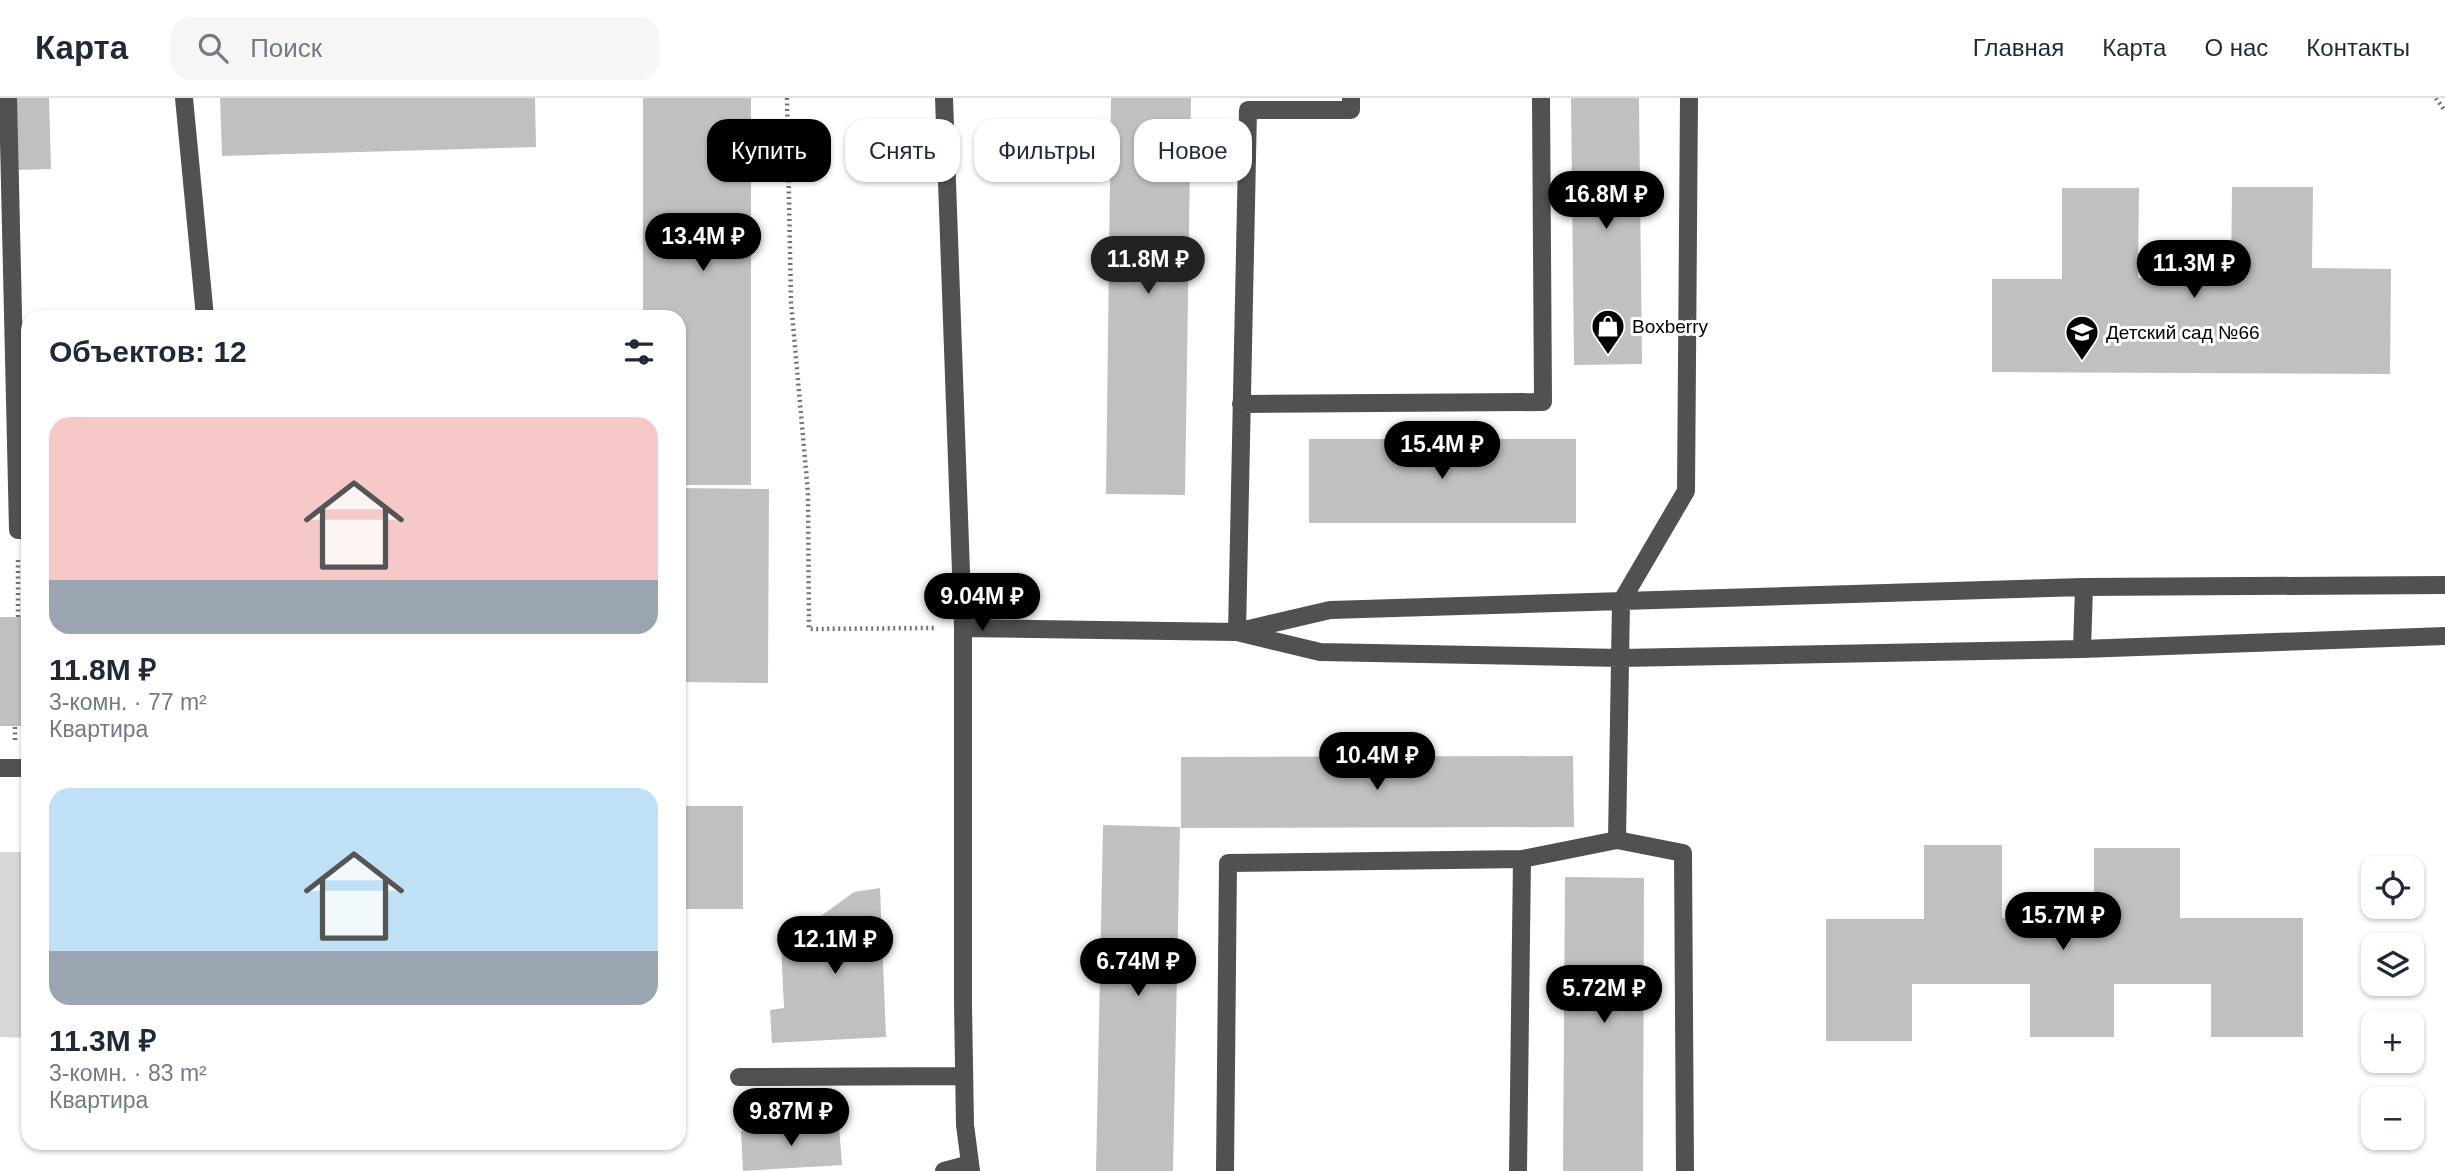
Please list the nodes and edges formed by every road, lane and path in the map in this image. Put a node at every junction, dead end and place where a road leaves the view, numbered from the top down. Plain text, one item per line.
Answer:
1 (8, 98) edge
2 (184, 98) edge
3 (787, 98) edge
4 (944, 98) edge
5 (1351, 98) edge
6 (1541, 98) edge
7 (1689, 98) edge
8 (2436, 98) edge
9 (2445, 111) edge
10 (204, 310) edge
11 (1241, 404) junction
12 (21, 472) edge
13 (21, 565) edge
14 (2445, 585) edge
15 (2084, 587) junction
16 (1621, 602) junction
17 (18, 617) dead end
18 (962, 628) junction
19 (1237, 632) junction
20 (2445, 636) edge
21 (2082, 649) junction
22 (1620, 658) junction
23 (0, 768) edge
24 (21, 768) edge
25 (1617, 840) junction
26 (1522, 859) junction
27 (964, 1076) junction
28 (739, 1077) dead end
29 (970, 1168) edge
30 (944, 1171) edge
31 (1225, 1171) edge
32 (1518, 1171) edge
33 (1685, 1171) edge

1 - 12 street
2 - 10 street
3 - 18 path
4 - 18 street
5 - 11 street
6 - 11 street
7 - 16 street
8 - 9 path
11 - 19 street
13 - 17 path
14 - 15 street
15 - 16 street
15 - 21 street
16 - 19 street
16 - 22 street
18 - 19 street
18 - 27 street
19 - 22 street
20 - 21 street
21 - 22 street
22 - 25 street
23 - 24 street
25 - 26 street
25 - 33 street
26 - 31 street
26 - 32 street
27 - 28 street
27 - 29 street
29 - 30 street

